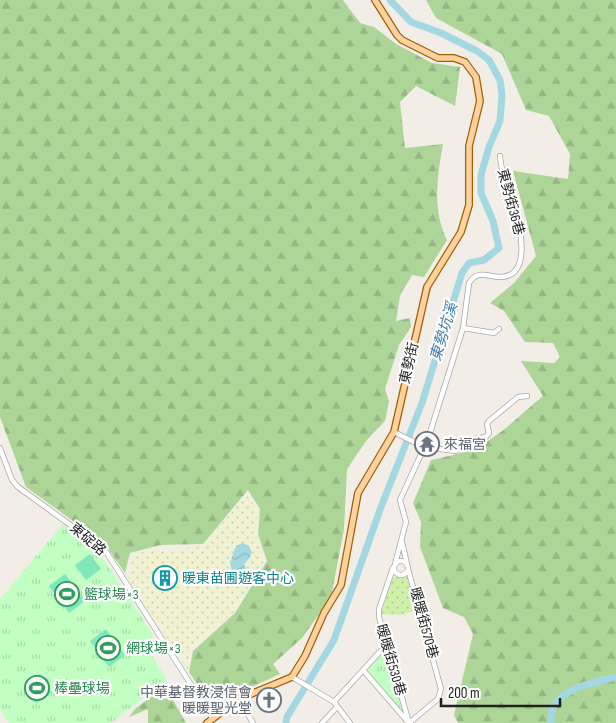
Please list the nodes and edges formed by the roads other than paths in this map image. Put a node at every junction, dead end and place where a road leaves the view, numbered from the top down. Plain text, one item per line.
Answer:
1 (375, 0) edge
2 (500, 156) dead end
3 (463, 328) junction
4 (499, 329) dead end
5 (527, 396) dead end
6 (397, 433) junction
7 (422, 446) junction
8 (0, 448) edge
9 (402, 541) junction
10 (394, 566) junction
11 (408, 567) junction
12 (386, 645) junction
13 (364, 671) junction
14 (294, 678) junction
15 (239, 699) junction
16 (334, 702) junction
17 (337, 707) junction
18 (213, 719) junction
19 (207, 723) edge
20 (253, 723) edge
21 (322, 723) edge
22 (350, 723) edge
23 (409, 723) edge

1 - 6 main road, 東勢街
2 - 3 street, 東勢街36巷
3 - 4 street
3 - 7 street, 東勢街36巷
5 - 7 street
6 - 7 street
6 - 14 main road, 東勢街
7 - 9 street
8 - 18 street, 東碇路
9 - 10 street, 暖暖街530巷
9 - 11 street
10 - 11 street
10 - 11 street
10 - 12 street, 暖暖街530巷
11 - 23 street, 暖暖街570巷
12 - 13 street
12 - 23 street, 暖暖街530巷
13 - 16 street
13 - 23 street
14 - 15 main road
14 - 16 street
15 - 18 main road
15 - 20 street
16 - 17 street
17 - 21 street
17 - 22 street
18 - 19 main road

